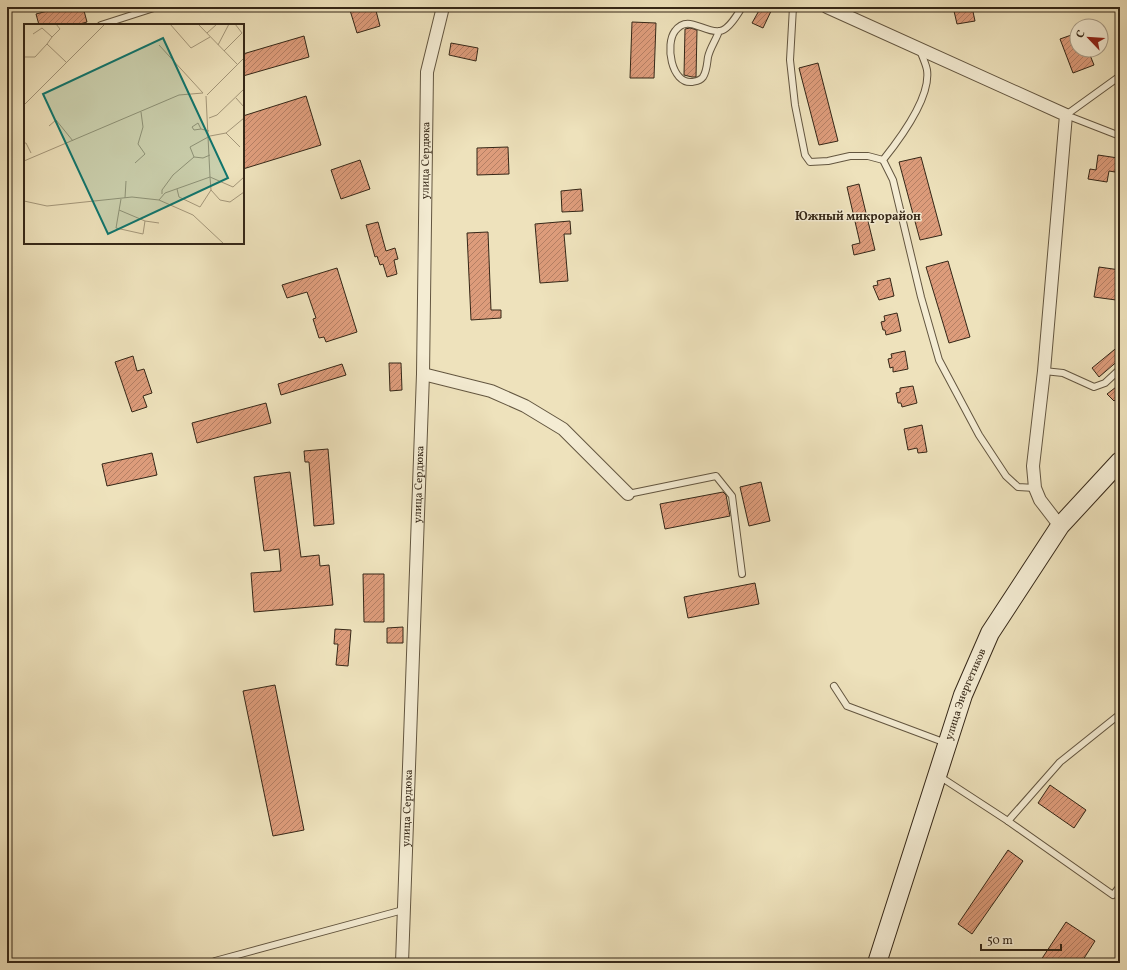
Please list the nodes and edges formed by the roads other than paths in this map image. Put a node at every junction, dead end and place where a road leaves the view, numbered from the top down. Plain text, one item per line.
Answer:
1 (157, 7) edge
2 (443, 7) edge
3 (742, 7) edge
4 (793, 7) edge
5 (827, 7) edge
6 (104, 24) edge
7 (719, 31) junction
8 (919, 48) junction
9 (1120, 76) edge
10 (1066, 115) junction
11 (1120, 136) edge
12 (883, 160) junction
13 (1120, 369) edge
14 (1044, 371) junction
15 (423, 374) junction
16 (1120, 460) edge
17 (1035, 488) junction
18 (628, 494) joint
19 (1060, 526) junction
20 (742, 574) dead end
21 (834, 686) dead end
22 (1120, 714) edge
23 (947, 744) junction
24 (937, 774) junction
25 (1008, 821) junction
26 (1120, 886) edge
27 (403, 910) junction
28 (215, 963) edge
29 (402, 963) edge
30 (877, 963) edge

1 - 6 lane
2 - 15 street, улица Сердюка
3 - 7 lane
4 - 12 lane
5 - 8 street
7 - 7 lane
8 - 10 street
8 - 12 lane
9 - 10 lane
10 - 11 lane
10 - 14 street
12 - 17 lane
13 - 14 lane
14 - 17 street
15 - 18 street
15 - 27 street, улица Сердюка
16 - 19 main road, улица Энергетиков
17 - 19 street
18 - 20 lane
19 - 23 main road, улица Энергетиков
21 - 23 lane
22 - 25 lane
23 - 24 main road, улица Энергетиков
24 - 25 lane
24 - 30 main road, улица Энергетиков
25 - 26 lane
27 - 28 lane
27 - 29 street, улица Сердюка

